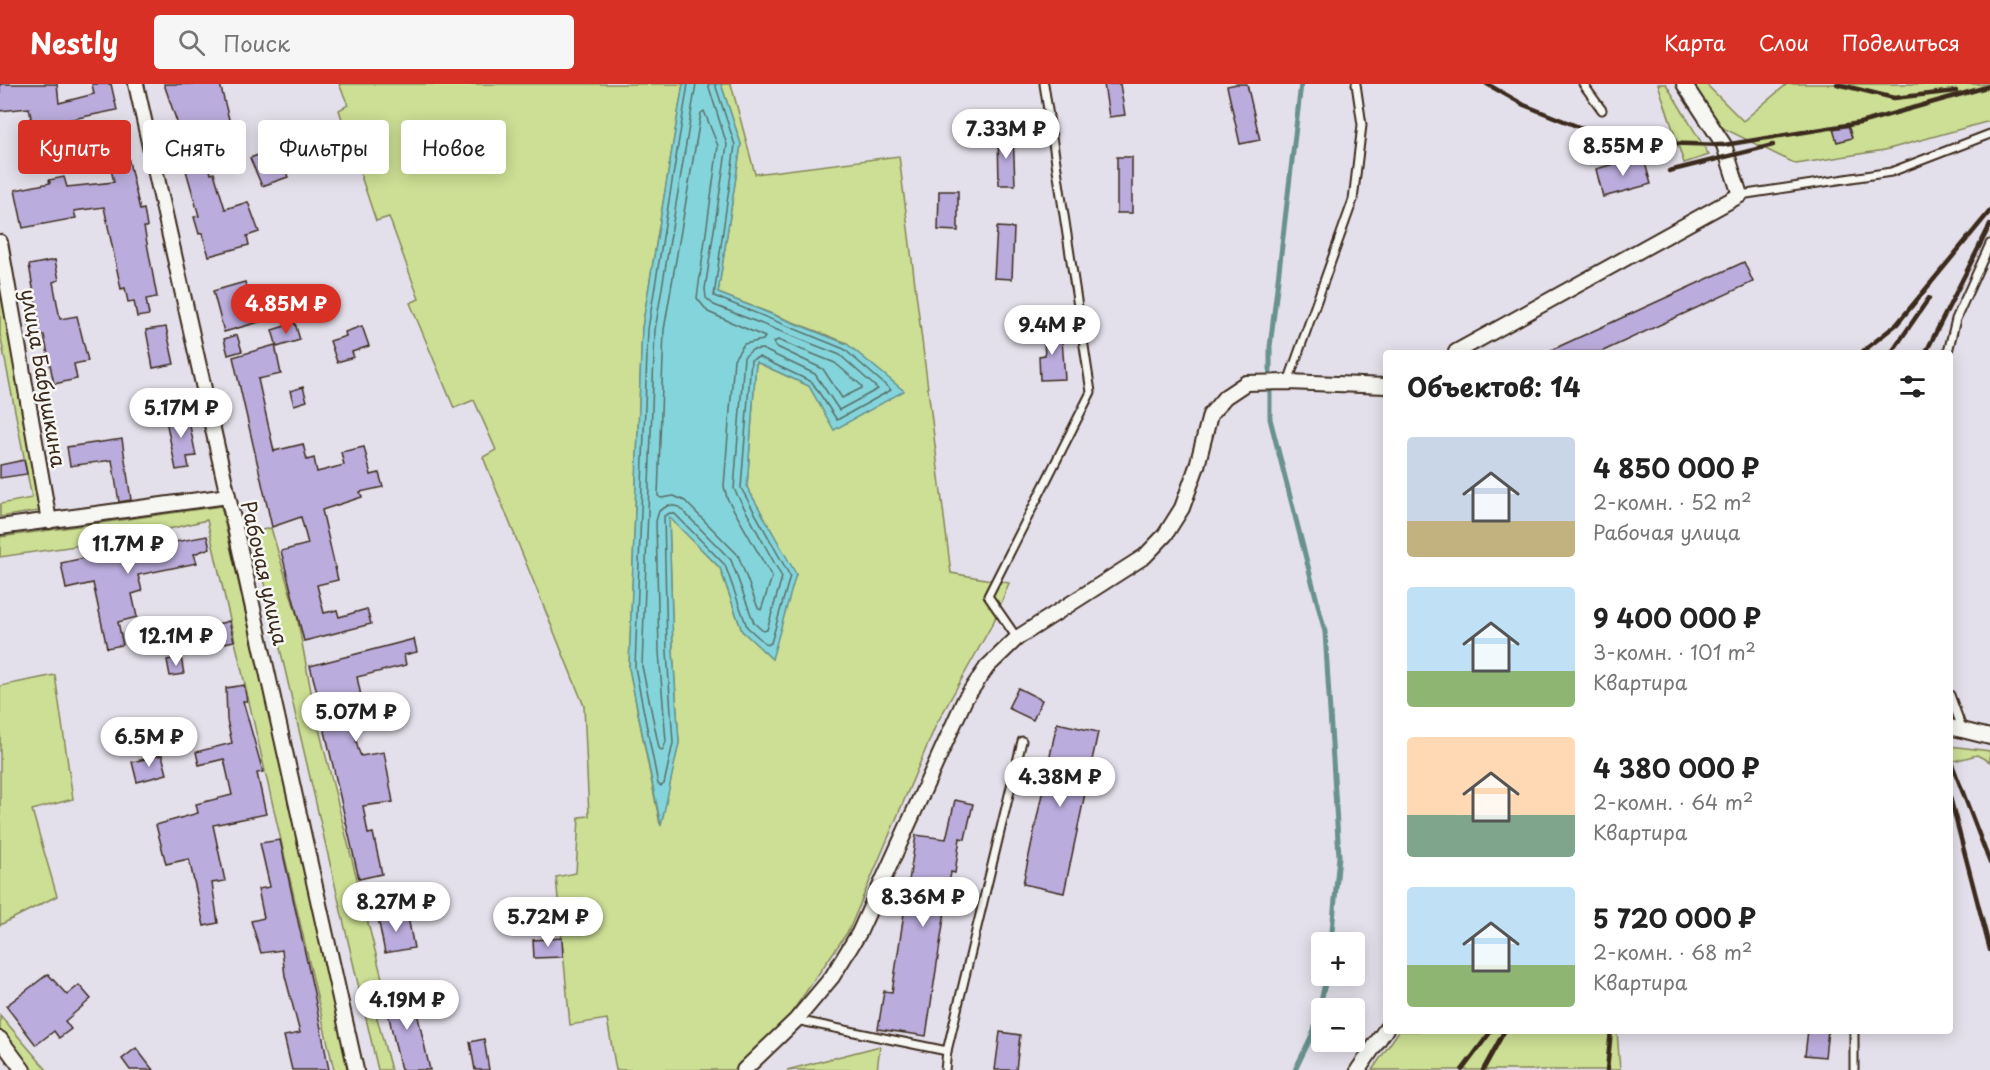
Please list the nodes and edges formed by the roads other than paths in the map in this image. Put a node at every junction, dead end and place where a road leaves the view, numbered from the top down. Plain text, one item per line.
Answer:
1 (136, 84) edge
2 (1044, 84) edge
3 (1356, 84) edge
4 (1583, 84) edge
5 (1684, 84) edge
6 (1602, 110) dead end
7 (1990, 134) edge
8 (1740, 195) junction
9 (0, 242) edge
10 (1990, 244) edge
11 (1460, 350) edge
12 (1948, 350) edge
13 (1288, 382) junction
14 (1383, 386) edge
15 (228, 496) junction
16 (49, 521) junction
17 (0, 527) edge
18 (1017, 638) junction
19 (1953, 711) edge
20 (1956, 727) edge
21 (1990, 737) edge
22 (1022, 741) dead end
23 (796, 1020) junction
24 (1383, 1033) edge
25 (1854, 1034) edge
26 (0, 1039) edge
27 (947, 1051) junction
28 (23, 1070) edge
29 (356, 1070) edge
30 (744, 1070) edge
31 (945, 1070) edge
32 (1358, 1070) edge
33 (1854, 1070) edge

1 - 15 street, Рабочая улица
2 - 18 lane
3 - 13 lane
4 - 6 lane
5 - 8 street
7 - 8 lane
8 - 11 street
9 - 16 street, улица Бабушкина
10 - 12 lane
13 - 14 street
13 - 18 street
15 - 16 street
15 - 29 street, Рабочая улица
16 - 17 street
18 - 23 street
19 - 20 lane
20 - 21 street
22 - 27 lane
23 - 27 lane
23 - 30 street
24 - 32 street
25 - 33 lane
26 - 28 street
27 - 31 lane

